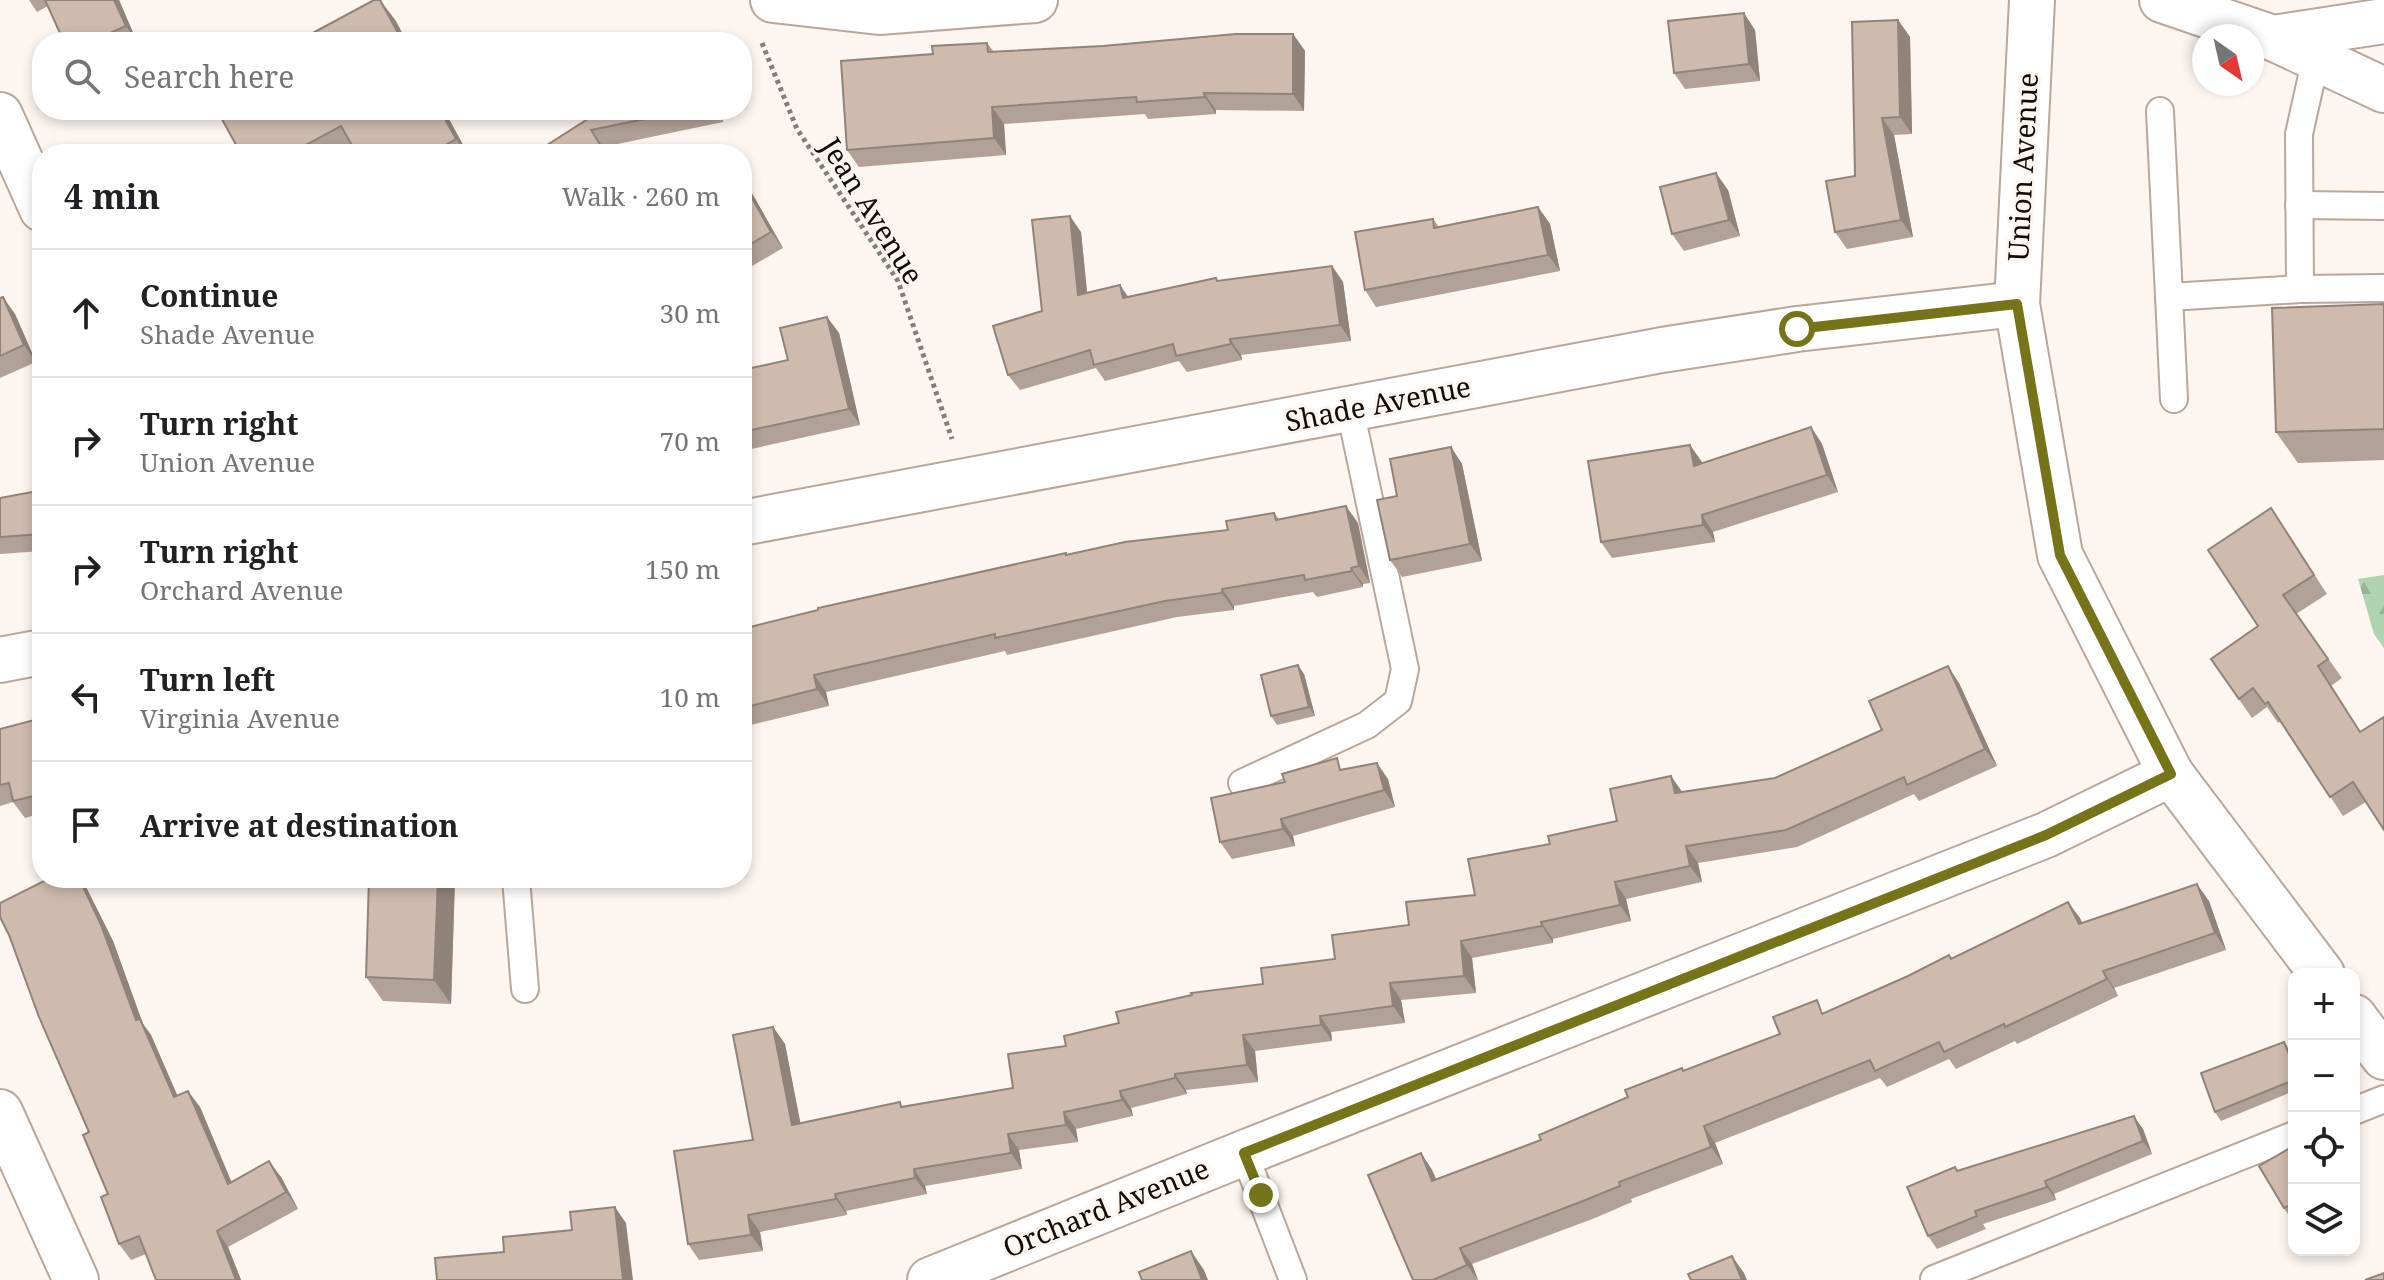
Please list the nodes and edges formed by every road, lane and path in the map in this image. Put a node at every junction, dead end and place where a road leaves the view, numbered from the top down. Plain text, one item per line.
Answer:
1 (1035, 0) edge
2 (2032, 0) edge
3 (2162, 0) edge
4 (767, 20) edge
5 (2384, 21) edge
6 (2273, 38) junction
7 (2316, 58) junction
8 (2384, 90) edge
9 (2160, 111) dead end
10 (0, 115) edge
11 (32, 187) edge
12 (2299, 205) junction
13 (2384, 206) edge
14 (2384, 288) edge
15 (2300, 289) junction
16 (2169, 297) junction
17 (2017, 304) junction
18 (2174, 399) dead end
19 (1350, 409) junction
20 (957, 453) dead end
21 (752, 521) edge
22 (32, 654) edge
23 (0, 660) edge
24 (2171, 774) junction
25 (1242, 783) dead end
26 (517, 888) edge
27 (2317, 968) edge
28 (525, 989) dead end
29 (2360, 1025) edge
30 (2384, 1057) edge
31 (2384, 1099) edge
32 (2360, 1109) edge
33 (0, 1112) edge
34 (2288, 1137) edge
35 (1244, 1153) junction
36 (1934, 1279) edge
37 (76, 1280) edge
38 (930, 1280) edge
39 (1293, 1280) edge

1 - 4 street
2 - 17 street, Union Avenue
3 - 6 street
4 - 20 path, Jean Avenue
5 - 6 street
6 - 7 street
7 - 8 street
7 - 12 lane
9 - 16 lane
10 - 11 street
12 - 13 lane
12 - 15 lane
14 - 15 lane
15 - 16 lane
16 - 18 lane
17 - 19 street, Shade Avenue
17 - 24 street, Union Avenue
19 - 21 street, Shade Avenue
19 - 25 lane
22 - 23 street
24 - 27 street, Union Avenue
24 - 35 street, Orchard Avenue
26 - 28 lane
29 - 30 street
31 - 32 lane
33 - 37 street
34 - 36 lane
35 - 38 street, Orchard Avenue
35 - 39 lane

